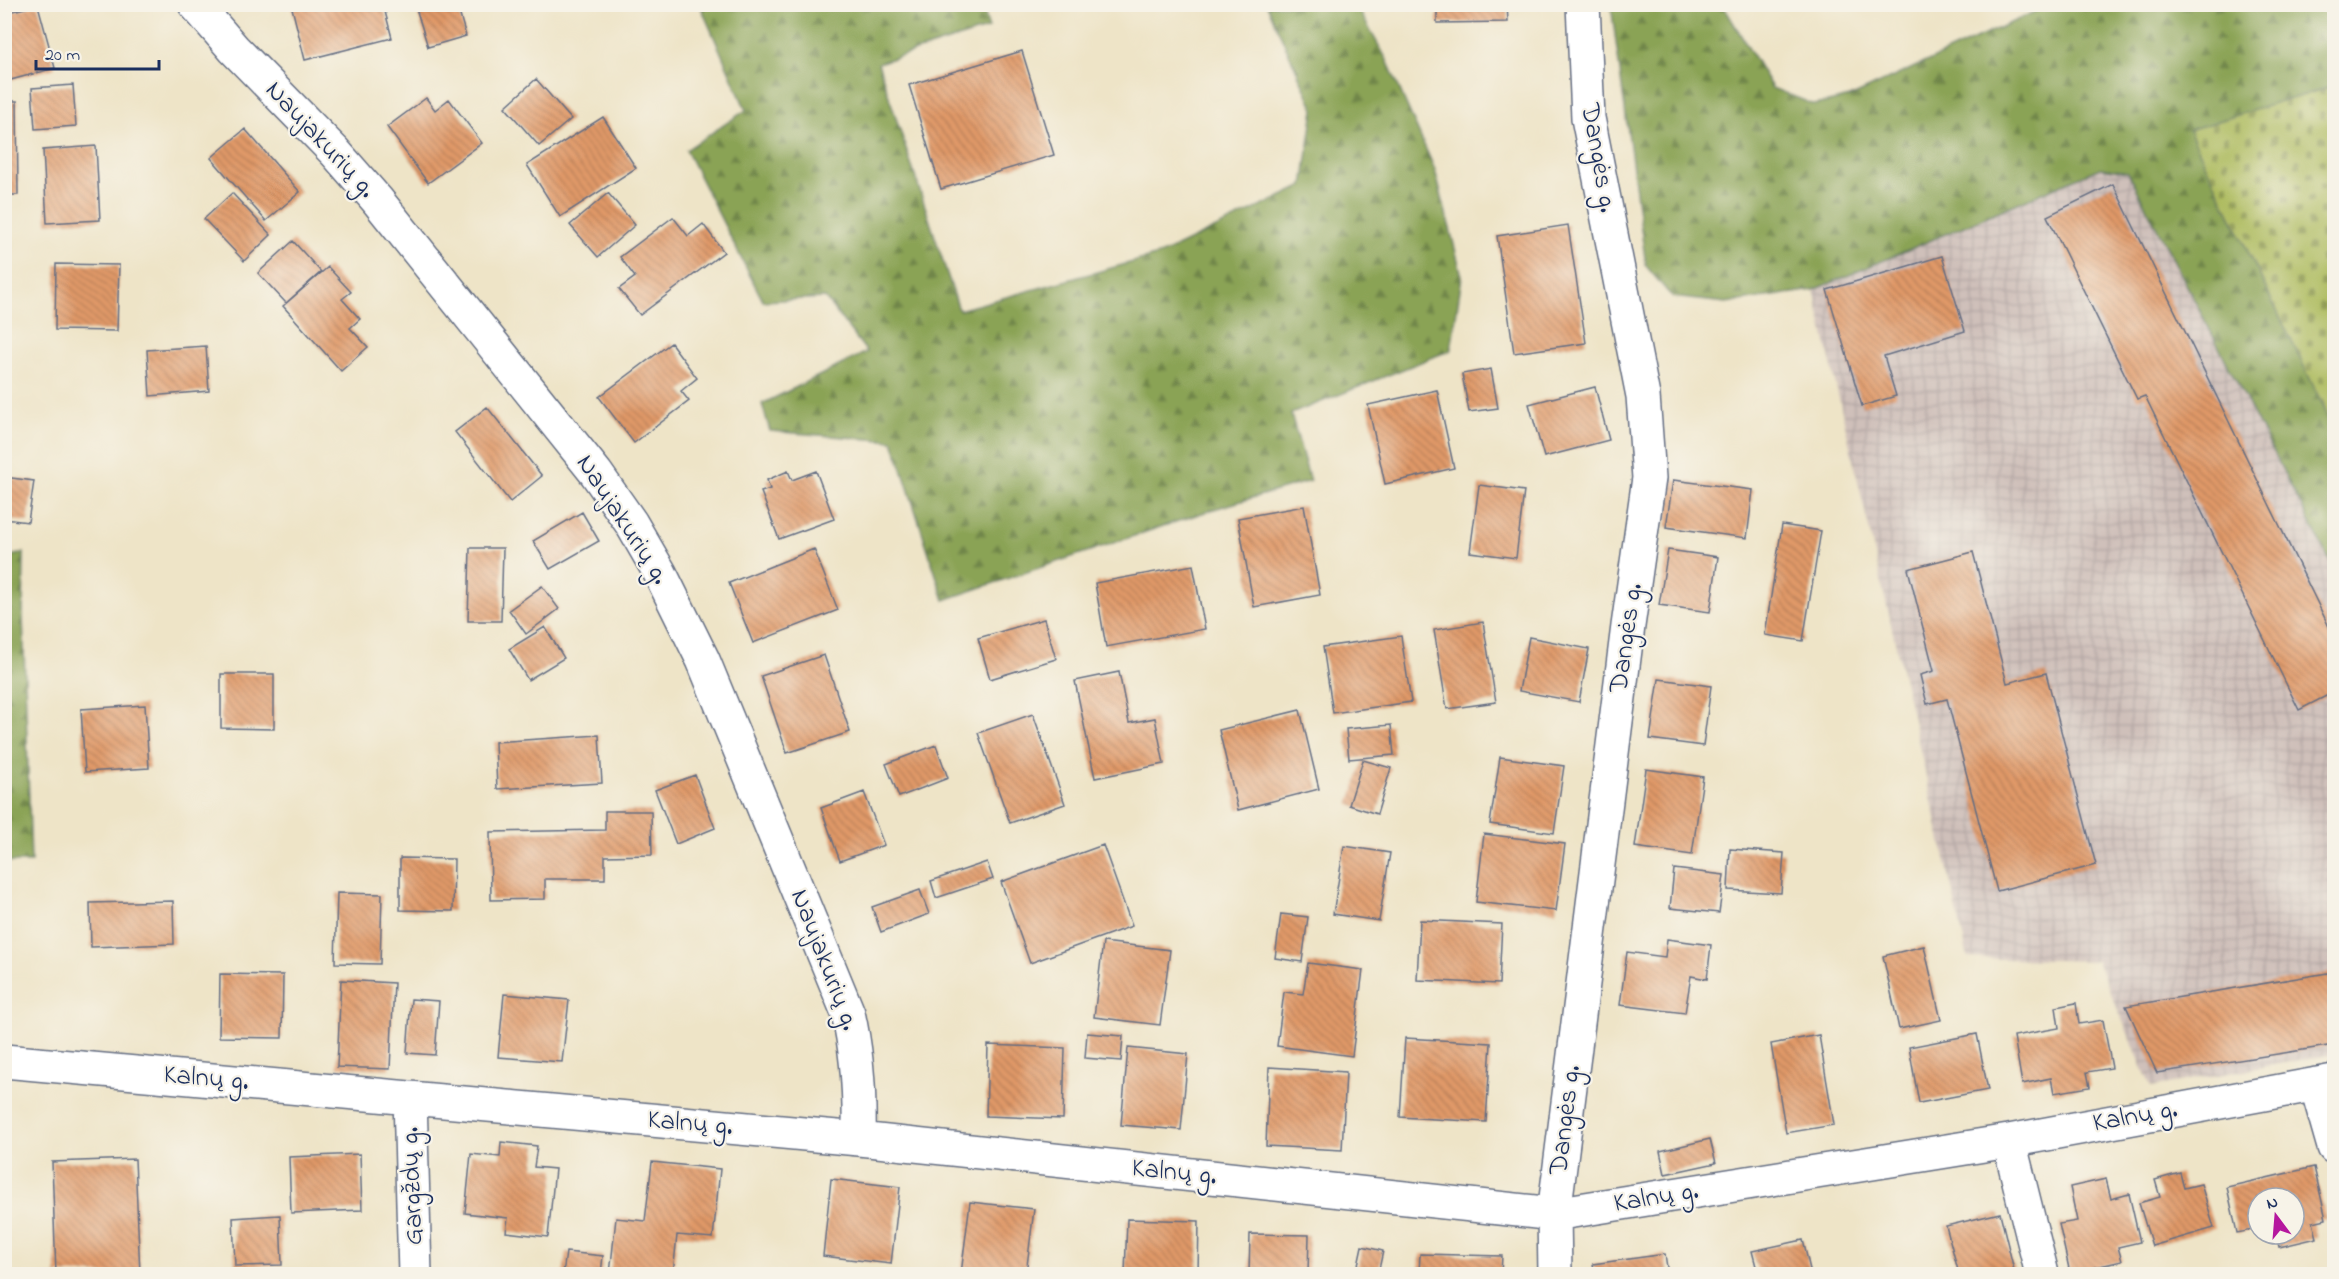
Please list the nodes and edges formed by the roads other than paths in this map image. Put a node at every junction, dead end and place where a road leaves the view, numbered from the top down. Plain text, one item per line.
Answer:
1 (195, 4) edge
2 (1583, 4) edge
3 (4, 1061) edge
4 (2325, 1082) edge
5 (410, 1098) junction
6 (859, 1139) junction
7 (2009, 1141) junction
8 (2334, 1147) edge
9 (1554, 1214) junction
10 (416, 1275) edge
11 (1555, 1275) edge
12 (2042, 1275) edge

1 - 6 street, Naujakurių g.
2 - 9 street, Dangės g.
3 - 5 street, Kalnų g.
4 - 7 street, Kalnų g.
4 - 8 street
5 - 6 street, Kalnų g.
5 - 10 street, Gargždų g.
6 - 9 street, Kalnų g.
7 - 9 street, Kalnų g.
7 - 12 street
9 - 11 street, Dangės g.

